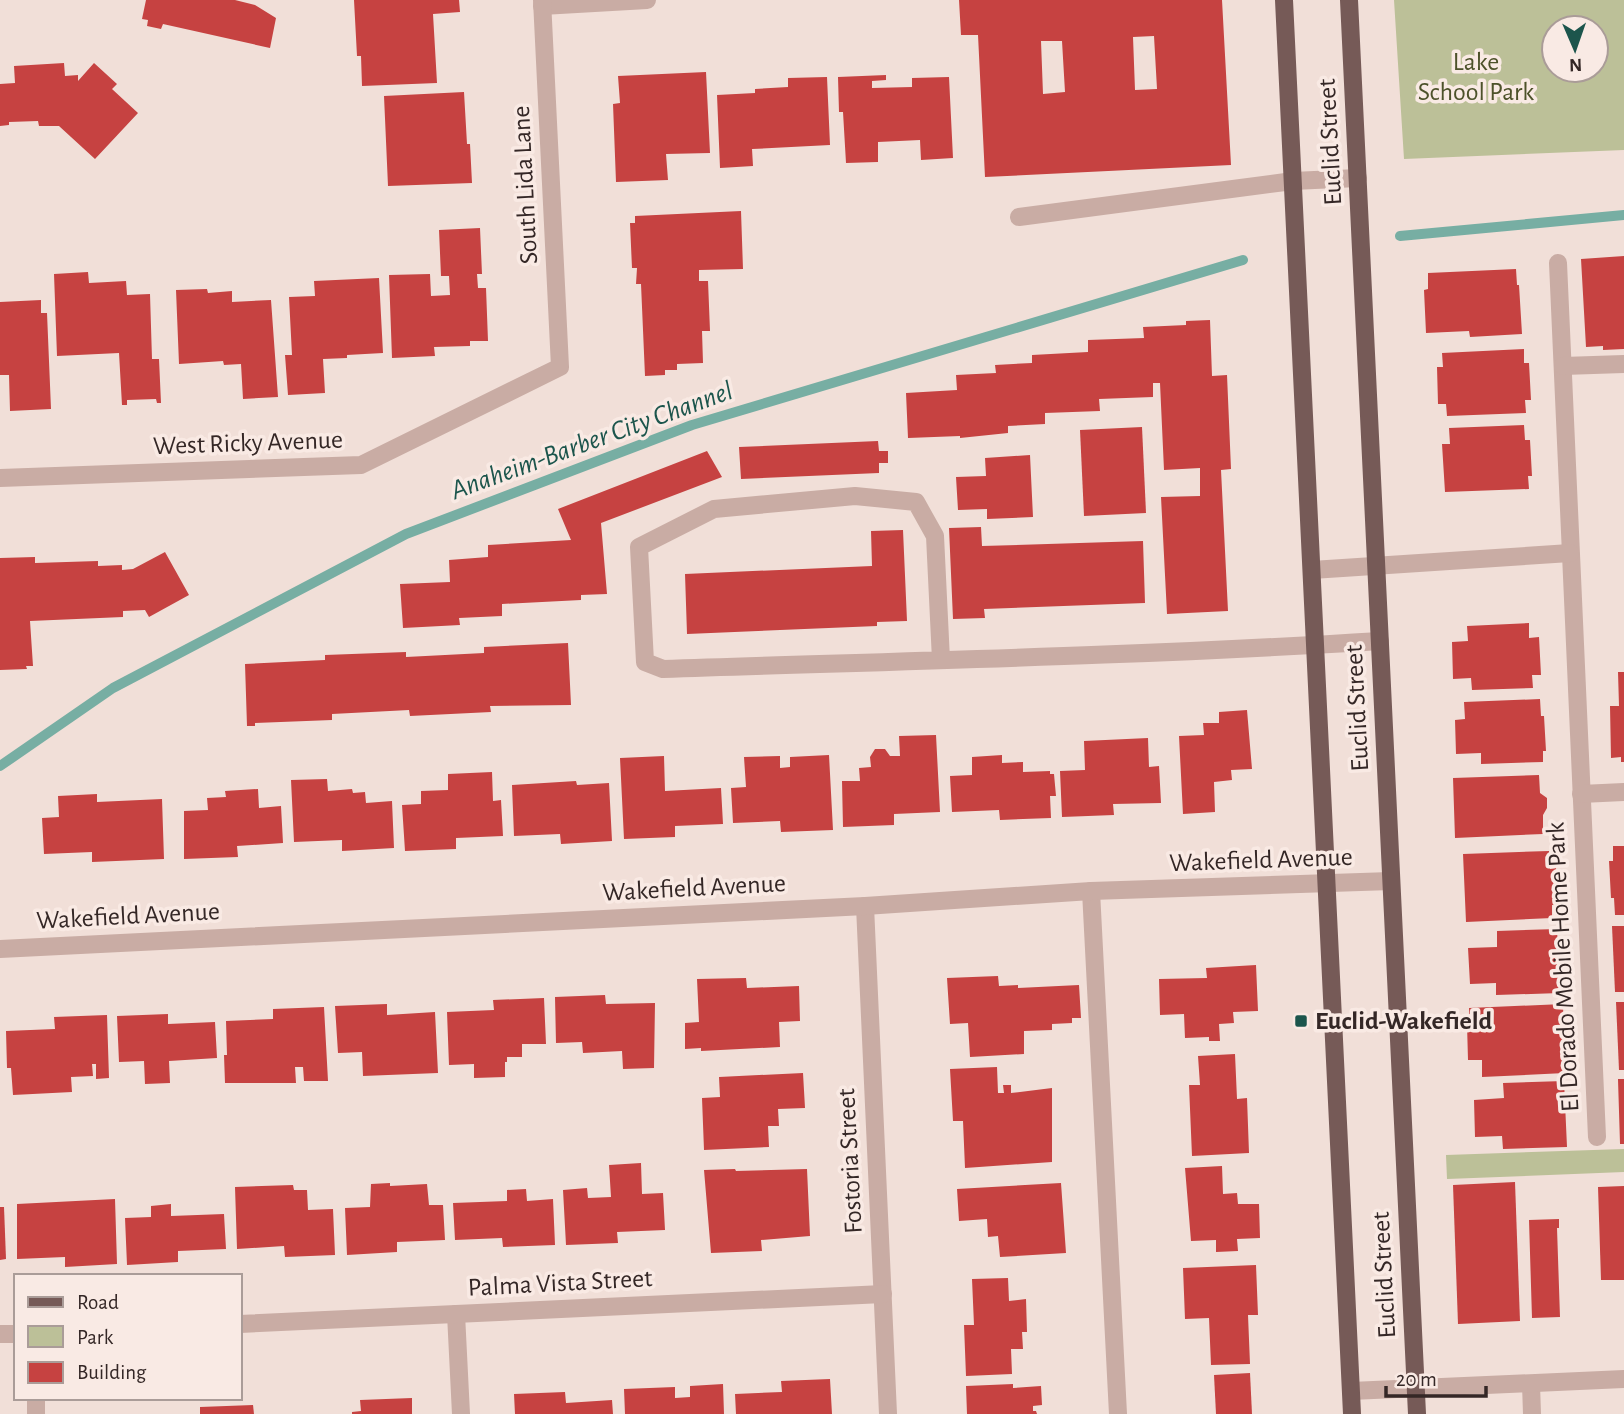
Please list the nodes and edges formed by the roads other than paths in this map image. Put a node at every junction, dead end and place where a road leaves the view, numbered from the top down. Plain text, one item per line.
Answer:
1 (647, 0) edge
2 (1284, 0) edge
3 (1349, 0) edge
4 (542, 3) edge
5 (1358, 177) junction
6 (1293, 181) junction
7 (1019, 217) dead end
8 (1559, 263) dead end
9 (1624, 364) edge
10 (1563, 366) junction
11 (560, 367) joint
12 (0, 478) edge
13 (1570, 553) junction
14 (1376, 564) junction
15 (1311, 570) junction
16 (1380, 641) junction
17 (1315, 645) junction
18 (941, 660) junction
19 (1624, 792) edge
20 (1581, 794) junction
21 (1391, 881) junction
22 (1327, 884) junction
23 (1091, 891) junction
24 (865, 906) junction
25 (0, 949) edge
26 (1597, 1137) dead end
27 (883, 1294) junction
28 (456, 1314) junction
29 (242, 1324) edge
30 (1624, 1380) edge
31 (1531, 1384) junction
32 (1416, 1390) junction
33 (1351, 1391) junction
34 (461, 1414) edge
35 (888, 1414) edge
36 (1118, 1414) edge
37 (1352, 1414) edge
38 (1417, 1414) edge
39 (1532, 1414) edge

1 - 4 street
2 - 6 main road, Euclid Street
3 - 5 main road, Euclid Street
4 - 11 street, South Lida Lane
5 - 6 street
5 - 14 main road, Euclid Street
6 - 7 street
6 - 15 main road, Euclid Street
8 - 10 street, El Dorado Mobile Home Park
9 - 10 street
10 - 13 street, El Dorado Mobile Home Park
11 - 12 street, West Ricky Avenue
13 - 14 street
13 - 20 street, El Dorado Mobile Home Park
14 - 15 street
14 - 16 main road, Euclid Street
15 - 17 main road, Euclid Street
16 - 17 street
16 - 21 main road, Euclid Street
17 - 18 street
17 - 22 main road, Euclid Street
18 - 18 street
19 - 20 street, El Dorado Mobile Home Park
20 - 26 street, El Dorado Mobile Home Park
21 - 22 street, Wakefield Avenue
21 - 32 main road, Euclid Street
22 - 23 street, Wakefield Avenue
22 - 33 main road, Euclid Street
23 - 24 street, Wakefield Avenue
23 - 36 street
24 - 25 street, Wakefield Avenue
24 - 27 street, Fostoria Street
27 - 28 street, Palma Vista Street
27 - 35 street, Fostoria Street
28 - 29 street, Palma Vista Street
28 - 34 street
30 - 31 street
31 - 32 street
31 - 39 street
32 - 33 street
32 - 38 main road, Euclid Street
33 - 37 main road, Euclid Street

